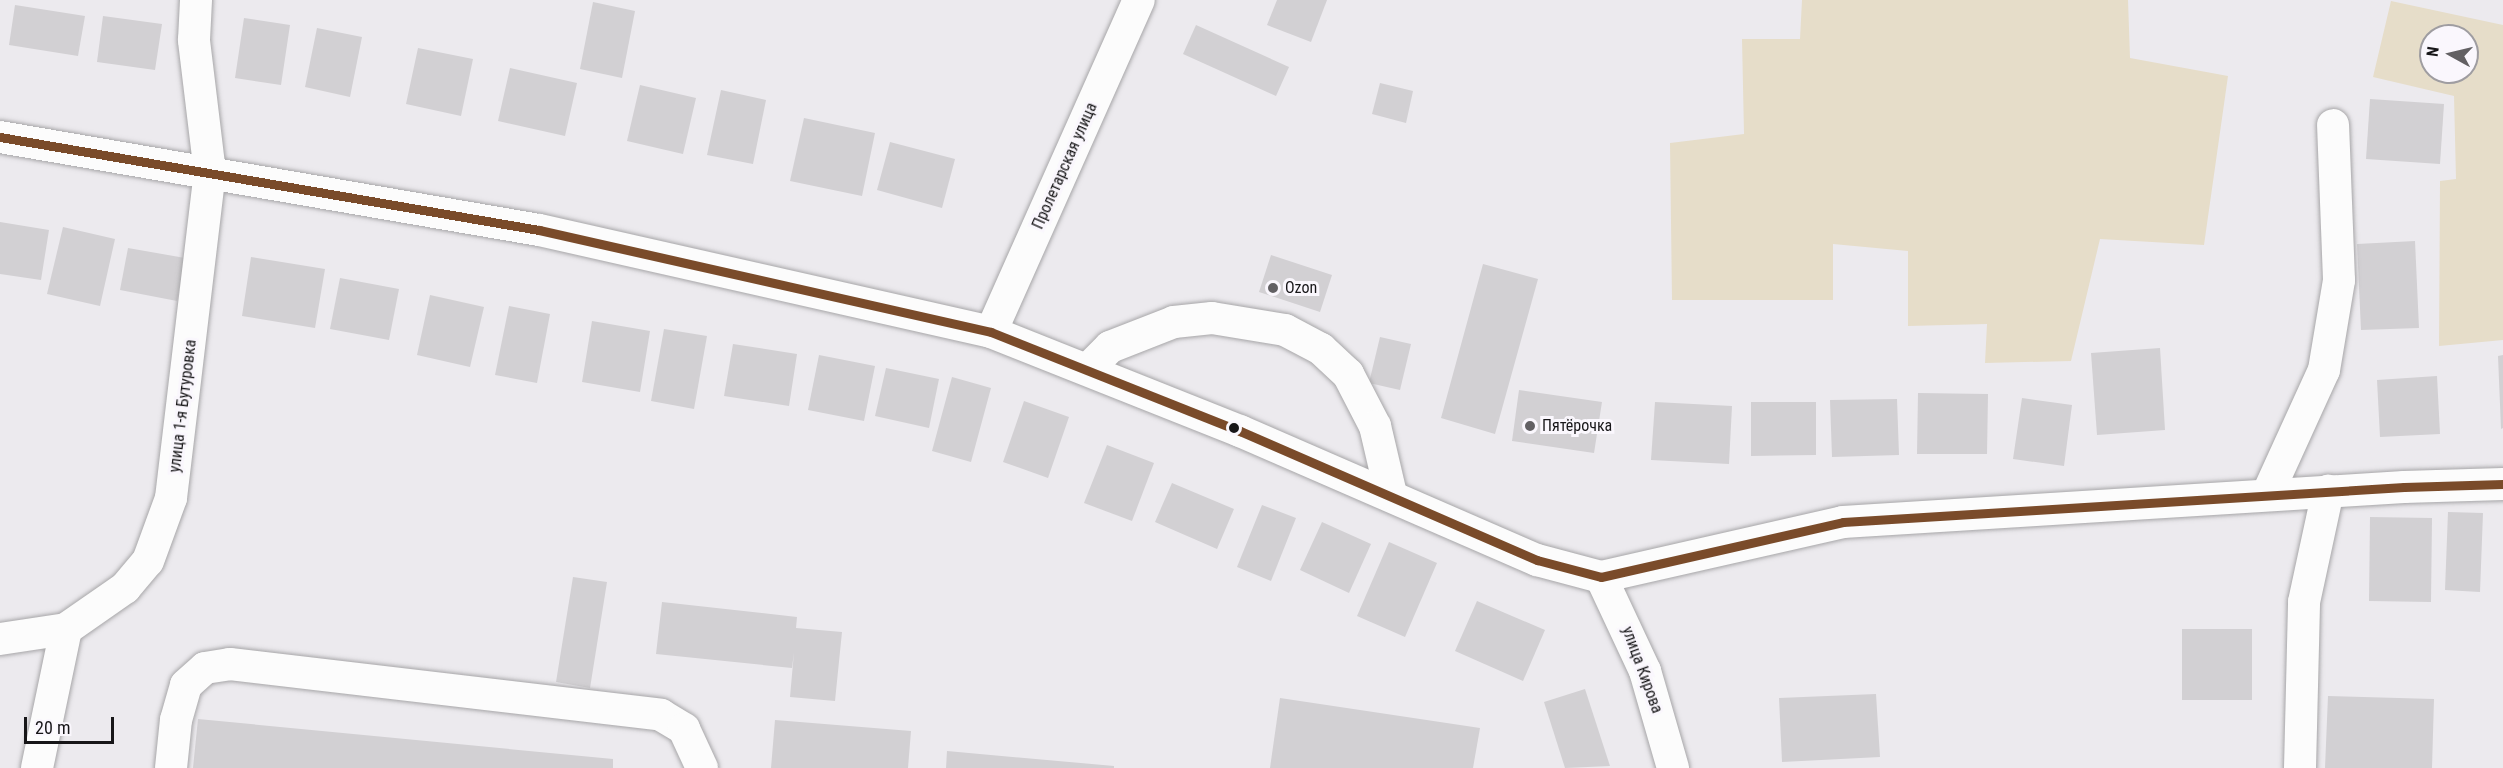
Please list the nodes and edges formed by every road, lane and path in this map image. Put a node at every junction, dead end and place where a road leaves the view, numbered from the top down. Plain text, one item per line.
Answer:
1 (196, 0) edge
2 (1139, 0) edge
3 (2333, 125) dead end
4 (0, 137) edge
5 (210, 173) junction
6 (991, 333) junction
7 (1088, 369) junction
8 (2503, 484) edge
9 (2328, 491) junction
10 (1391, 494) junction
11 (2267, 495) junction
12 (1601, 576) junction
13 (66, 629) junction
14 (0, 639) edge
15 (37, 768) edge
16 (171, 768) edge
17 (702, 768) edge
18 (1673, 768) edge
19 (2300, 768) edge

1 - 5 street, улица 1-я Бутуровка
2 - 6 street, Пролетарская улица
3 - 11 street
4 - 5 street
5 - 6 street
5 - 13 street, улица 1-я Бутуровка
6 - 7 street
7 - 10 street
7 - 10 street
8 - 9 street
9 - 11 street
9 - 19 street
10 - 12 street
11 - 12 street
12 - 18 street, улица Кирова
13 - 14 street
13 - 15 street
16 - 17 street

